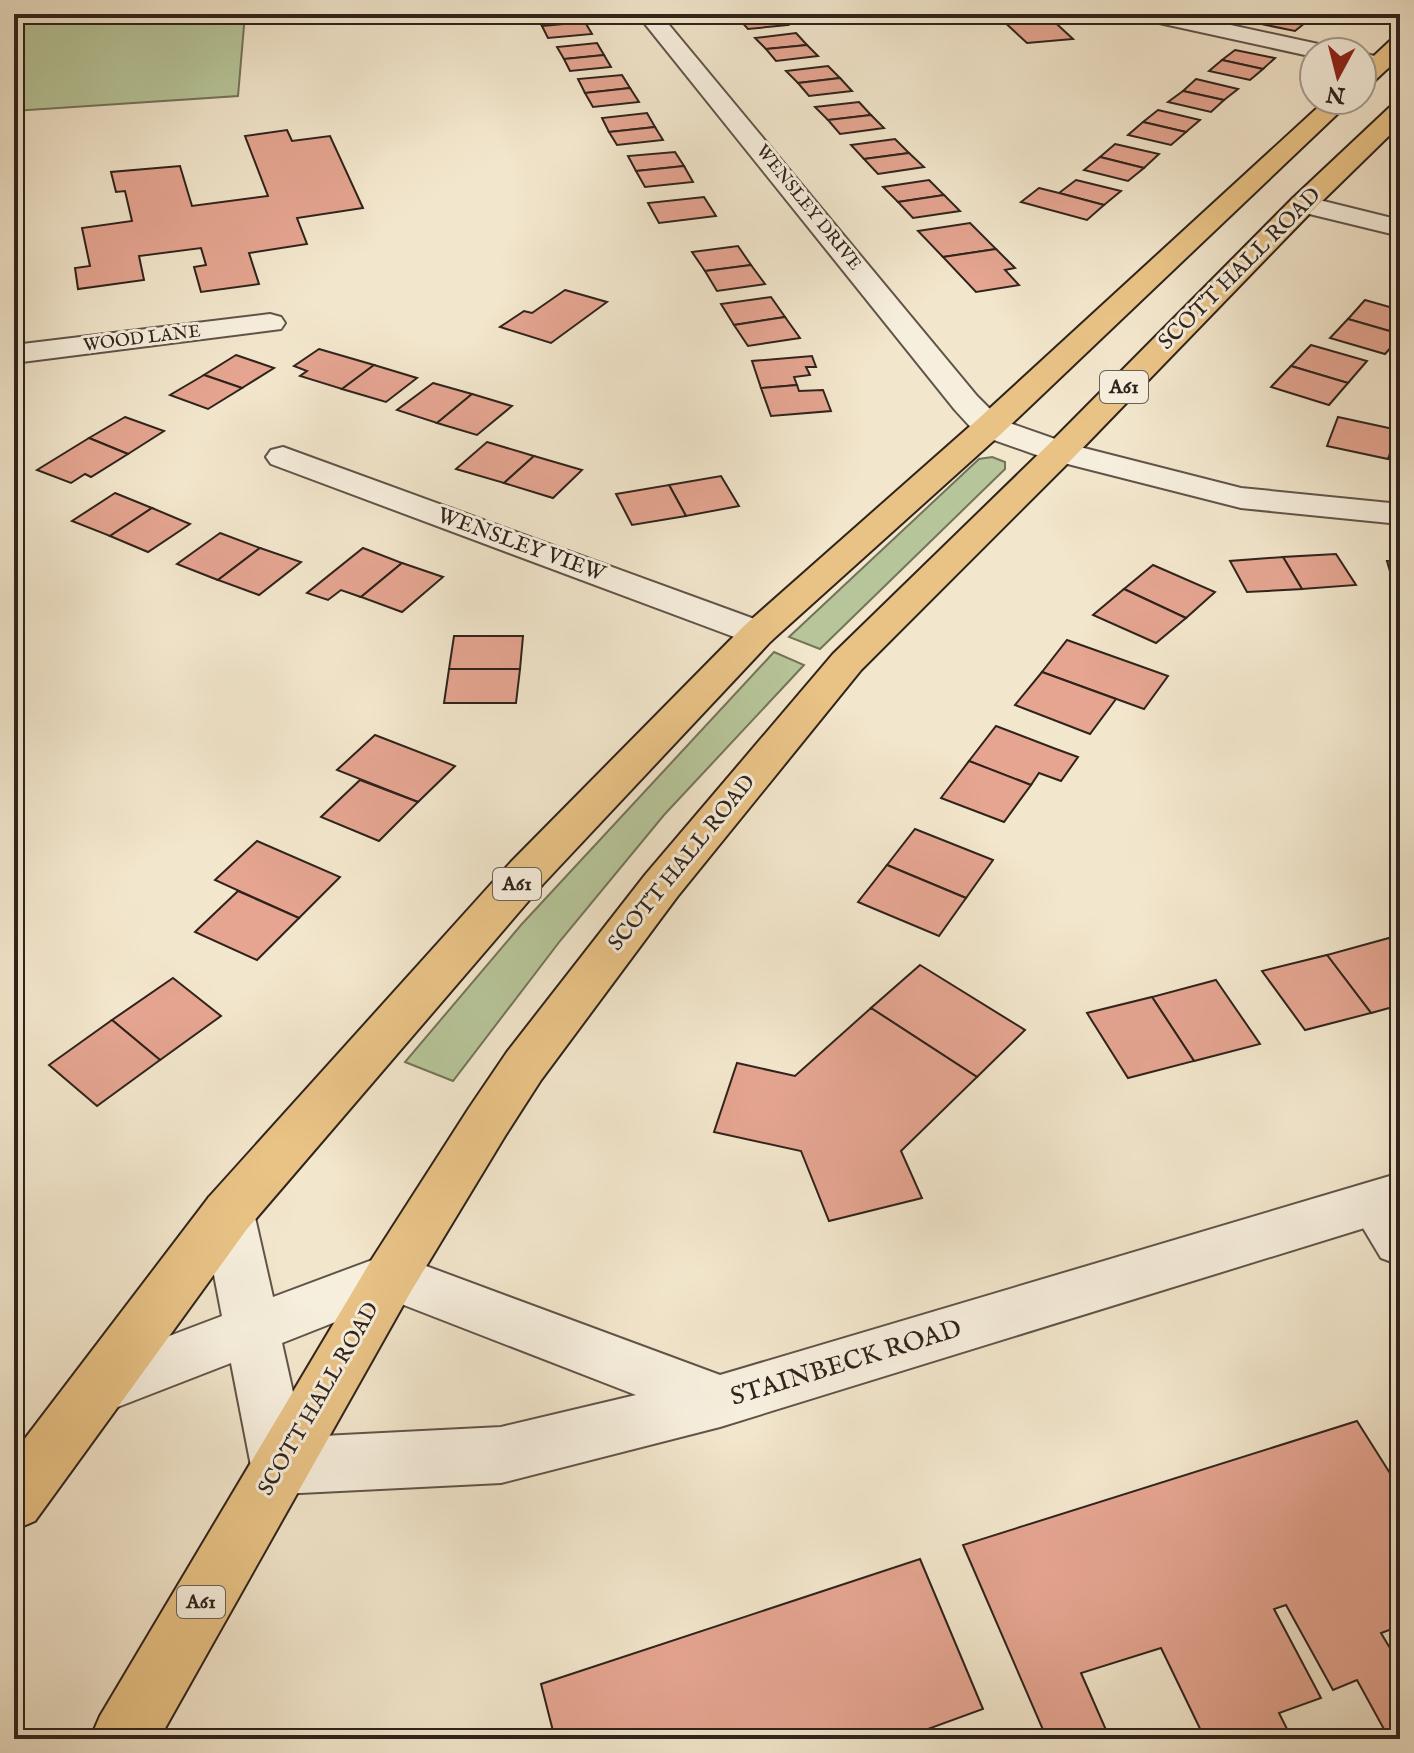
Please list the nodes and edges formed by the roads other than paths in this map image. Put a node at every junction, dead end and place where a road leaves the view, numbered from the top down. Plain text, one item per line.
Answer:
1 (648, 14) edge
2 (1158, 16) dead end
3 (1400, 44) edge
4 (1298, 47) edge
5 (1378, 60) edge
6 (1400, 111) edge
7 (1322, 116) edge
8 (1303, 204) junction
9 (1400, 228) edge
10 (270, 323) dead end
11 (14, 354) edge
12 (991, 410) junction
13 (1060, 452) junction
14 (283, 457) dead end
15 (1400, 514) edge
16 (758, 633) junction
17 (228, 1213) junction
18 (1391, 1213) edge
19 (391, 1276) junction
20 (253, 1328) junction
21 (97, 1389) junction
22 (720, 1401) junction
23 (280, 1466) junction
24 (14, 1501) edge
25 (123, 1739) edge

1 - 12 street, WENSLEY DRIVE
2 - 4 street
3 - 5 highway
6 - 8 highway, SCOTT HALL ROAD / A61
7 - 12 highway, A61
8 - 9 street
8 - 13 highway, SCOTT HALL ROAD / A61
10 - 11 street, WOOD LANE
12 - 13 street
12 - 16 highway, A61
13 - 15 street
13 - 19 highway, SCOTT HALL ROAD / A61
14 - 16 street, WENSLEY VIEW
16 - 17 highway, A61
17 - 20 street
17 - 21 highway, A61
18 - 22 street, STAINBECK ROAD
19 - 20 street
19 - 22 street
19 - 23 highway, SCOTT HALL ROAD / A61
20 - 21 street
20 - 23 street
21 - 24 highway, A61
22 - 23 street, STAINBECK ROAD
23 - 25 highway, SCOTT HALL ROAD / A61

